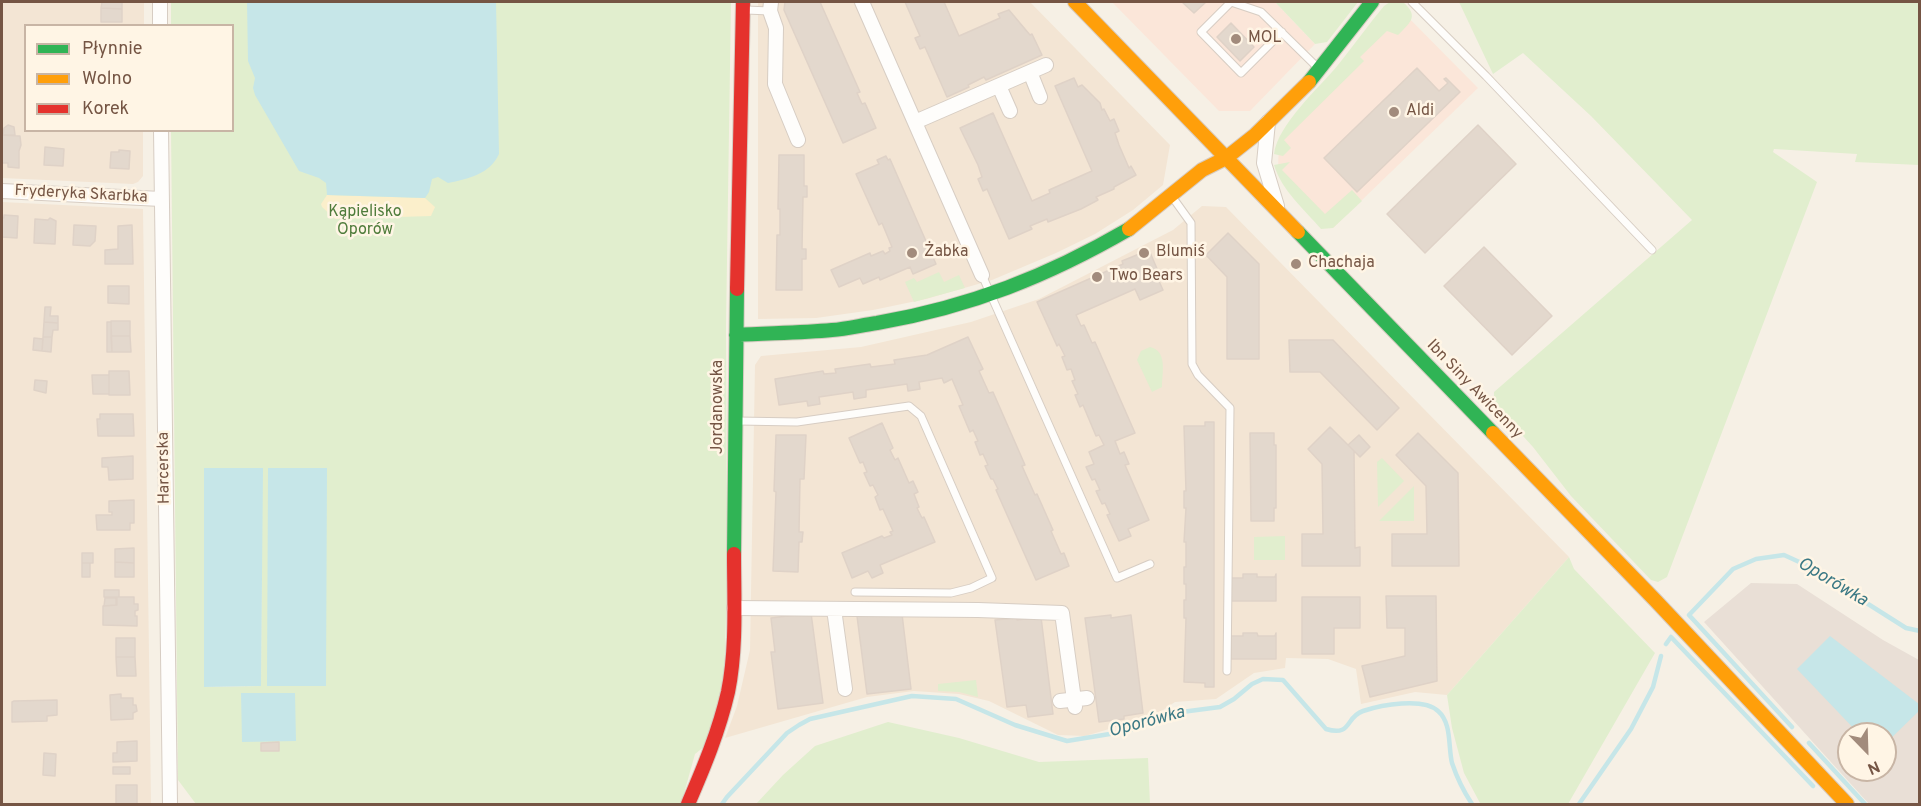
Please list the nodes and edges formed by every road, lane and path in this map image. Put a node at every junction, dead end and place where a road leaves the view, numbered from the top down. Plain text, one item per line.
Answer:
1 (160, 2) edge
2 (862, 2) edge
3 (1075, 2) edge
4 (1231, 2) edge
5 (1372, 2) edge
6 (1412, 2) edge
7 (743, 6) edge
8 (770, 6) edge
9 (160, 24) edge
10 (1282, 32) junction
11 (1046, 65) dead end
12 (1319, 69) junction
13 (1030, 72) junction
14 (999, 86) junction
15 (1041, 97) dead end
16 (1010, 111) dead end
17 (915, 122) junction
18 (1269, 122) junction
19 (161, 132) edge
20 (798, 140) dead end
21 (1226, 158) junction
22 (2, 191) edge
23 (1171, 196) junction
24 (161, 199) junction
25 (1280, 214) junction
26 (1653, 250) dead end
27 (982, 275) joint
28 (992, 295) junction
29 (736, 334) junction
30 (736, 421) junction
31 (1150, 564) dead end
32 (855, 592) dead end
33 (734, 608) junction
34 (834, 609) junction
35 (1227, 671) dead end
36 (845, 689) dead end
37 (1074, 701) dead end
38 (170, 804) edge
39 (688, 804) edge
40 (1847, 804) edge

1 - 9 street
2 - 17 street
3 - 21 street, Ibn Siny Awicenny
4 - 10 lane
4 - 10 lane
5 - 12 street
6 - 26 lane
7 - 8 lane
7 - 29 street, Jordanowska
8 - 20 street
10 - 12 lane
11 - 13 street
12 - 18 street
13 - 14 street
13 - 15 street
14 - 16 street
14 - 17 street
17 - 27 street
18 - 21 street
18 - 25 street
19 - 24 street, Harcerska
21 - 23 street
21 - 25 street, Ibn Siny Awicenny
22 - 24 street, Fryderyka Skarbka
23 - 28 street
23 - 35 lane
24 - 38 street, Harcerska
25 - 40 street, Ibn Siny Awicenny
27 - 28 lane
28 - 29 street
28 - 31 lane
29 - 30 street, Jordanowska
30 - 32 lane
30 - 33 street, Jordanowska
33 - 34 street
33 - 39 street, Jordanowska
34 - 36 street
34 - 37 street

